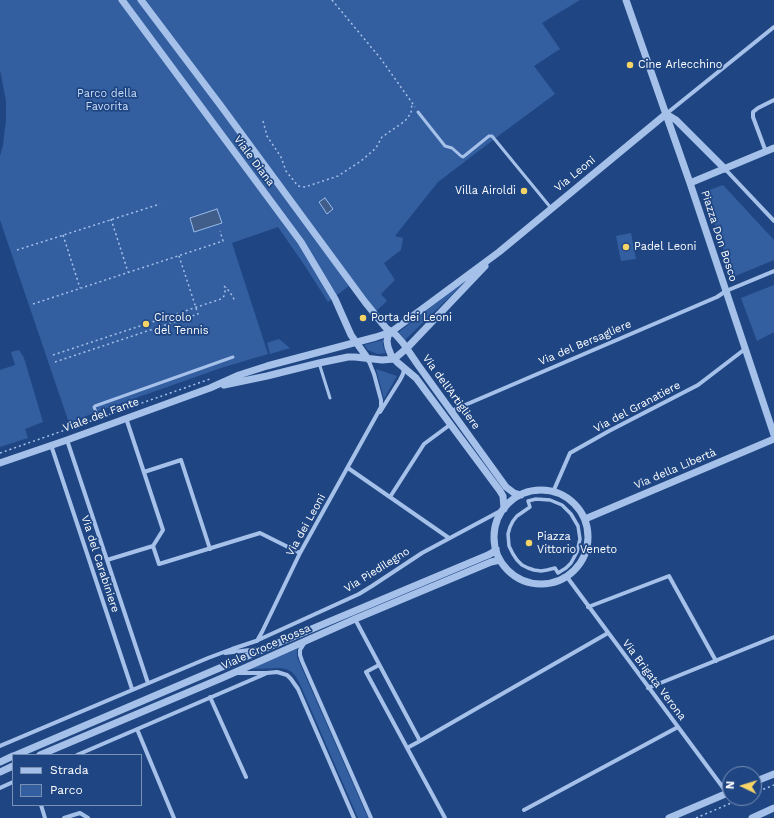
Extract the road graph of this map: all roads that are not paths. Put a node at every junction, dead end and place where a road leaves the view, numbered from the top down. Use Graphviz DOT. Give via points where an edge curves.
graph roads {
  1 [pos="122,0"];
  2 [pos="141,0"];
  3 [pos="626,0"];
  4 [pos="774,27"];
  5 [pos="774,100"];
  6 [pos="418,112"];
  7 [pos="666,114"];
  8 [pos="774,148"];
  9 [pos="766,152"];
  10 [pos="725,169"];
  11 [pos="690,183"];
  12 [pos="551,208"];
  13 [pos="774,221"];
  14 [pos="499,252"];
  15 [pos="774,271"];
  16 [pos="726,291"];
  17 [pos="391,332"];
  18 [pos="399,338"];
  19 [pos="415,339"];
  20 [pos="356,343"];
  21 [pos="407,348"];
  22 [pos="745,349"];
  23 [pos="233,357"];
  24 [pos="396,357"];
  25 [pos="368,359"];
  26 [pos="382,360"];
  27 [pos="319,363"];
  28 [pos="418,365"];
  29 [pos="404,368"];
  30 [pos="210,388"];
  31 [pos="330,398"];
  32 [pos="451,411"];
  33 [pos="96,412"];
  34 [pos="126,418"];
  35 [pos="375,418"];
  36 [pos="451,424"];
  37 [pos="774,434"];
  38 [pos="774,439"];
  39 [pos="67,440"];
  40 [pos="51,445"];
  41 [pos="0,462"];
  42 [pos="348,468"];
  43 [pos="144,472"];
  44 [pos="553,492"];
  45 [pos="522,495"];
  46 [pos="390,497"];
  47 [pos="528,501"];
  48 [pos="504,509"];
  49 [pos="585,519"];
  50 [pos="449,538"];
  51 [pos="153,546"];
  52 [pos="210,549"];
  53 [pos="496,549"];
  54 [pos="300,553"];
  55 [pos="107,560"];
  56 [pos="500,560"];
  57 [pos="567,577"];
  58 [pos="588,607"];
  59 [pos="355,619"];
  60 [pos="608,633"];
  61 [pos="774,638"];
  62 [pos="256,641"];
  63 [pos="306,641"];
  64 [pos="264,649"];
  65 [pos="217,654"];
  66 [pos="716,661"];
  67 [pos="379,665"];
  68 [pos="233,673"];
  69 [pos="267,673"];
  70 [pos="148,683"];
  71 [pos="648,688"];
  72 [pos="132,689"];
  73 [pos="210,697"];
  74 [pos="678,727"];
  75 [pos="137,730"];
  76 [pos="420,741"];
  77 [pos="0,746"];
  78 [pos="407,748"];
  79 [pos="18,754"];
  80 [pos="42,754"];
  81 [pos="79,754"];
  82 [pos="12,756"];
  83 [pos="0,762"];
  84 [pos="12,766"];
  85 [pos="0,772"];
  86 [pos="774,774"];
  87 [pos="246,777"];
  88 [pos="762,779"];
  89 [pos="12,782"];
  90 [pos="722,785"];
  91 [pos="0,788"];
  92 [pos="722,796"];
  93 [pos="41,806"];
  94 [pos="774,808"];
  95 [pos="524,810"];
  96 [pos="45,818"];
  97 [pos="64,818"];
  98 [pos="88,818"];
  99 [pos="174,818"];
  100 [pos="354,818"];
  101 [pos="371,818"];
  102 [pos="445,818"];
  103 [pos="669,818"];
  104 [pos="752,818"];
  1 -- 20 [label="street, Viale Diana" via="301,242 335,299"];
  2 -- 17 [label="street, Viale Diana" via="365,302"];
  3 -- 7 [label="street, Piazza Don Bosco"];
  4 -- 7 [label="street"];
  5 -- 9 [label="street" via="753,112"];
  6 -- 12 [label="lane" via="445,146 463,157 492,136"];
  7 -- 10 [label="street" via="676,120"];
  7 -- 11 [label="street, Piazza Don Bosco"];
  7 -- 12 [label="street, Via Leoni"];
  8 -- 9 [label="street, Piazza Don Bosco"];
  9 -- 10 [label="street, Piazza Don Bosco"];
  10 -- 11 [label="street, Piazza Don Bosco"];
  10 -- 13 [label="street"];
  11 -- 16 [label="street, Piazza Don Bosco"];
  12 -- 14 [label="street, Via Leoni"];
  14 -- 17 [label="street, Via Leoni"];
  14 -- 19 [label="street, Via Leoni"];
  15 -- 16 [label="street, Piazza Don Bosco"];
  16 -- 22 [label="street"];
  16 -- 32 [label="street, Via del Bersagliere"];
  17 -- 18 [label="street, Via dell'Artigliere"];
  17 -- 20 [label="street, Via Leoni"];
  17 -- 24 [label="street" via="388,336 389,351"];
  18 -- 21 [label="street, Via dell'Artigliere"];
  18 -- 24 [label="street" via="401,348"];
  19 -- 21 [label="street, Via Leoni"];
  19 -- 28 [label="street" via="413,352"];
  20 -- 25 [label="street, Viale Diana"];
  20 -- 30 [label="street, Viale del Fante" via="267,366"];
  21 -- 24 [label="street, Via Leoni"];
  21 -- 28 [label="street, Via dell'Artigliere"];
  22 -- 37 [label="street"];
  22 -- 44 [label="street, Via del Granatiere" via="698,385 570,453"];
  23 -- 33 [label="lane" via="95,406"];
  24 -- 26 [label="street"];
  24 -- 29 [label="street, Via dell'Artigliere"];
  25 -- 26 [label="street"];
  25 -- 27 [label="street, Viale del Fante" via="355,356"];
  25 -- 35 [label="street" via="381,400 381,407"];
  26 -- 29 [label="street, Via dell'Artigliere"];
  27 -- 30 [label="street, Viale del Fante"];
  27 -- 31 [label="lane"];
  28 -- 32 [label="street, Via dell'Artigliere"];
  29 -- 35 [label="street" via="400,380"];
  29 -- 36 [label="street, Via dell'Artigliere" via="416,378"];
  30 -- 34 [label="street, Viale del Fante"];
  32 -- 45 [label="street, Via dell'Artigliere" via="506,487"];
  34 -- 39 [label="street, Viale del Fante"];
  34 -- 43 [label="street"];
  35 -- 42 [label="street, Via dei Leoni"];
  36 -- 46 [label="street" via="424,444"];
  36 -- 48 [label="street, Via dell'Artigliere" via="500,491"];
  38 -- 49 [label="street, Via della Libertà"];
  39 -- 40 [label="street, Viale del Fante"];
  39 -- 55 [label="street, Via del Carabiniere"];
  40 -- 41 [label="street, Viale del Fante"];
  40 -- 72 [label="street, Via del Carabiniere"];
  42 -- 46 [label="street"];
  42 -- 54 [label="street, Via dei Leoni"];
  43 -- 51 [label="street" via="163,530"];
  43 -- 52 [label="street" via="181,460"];
  44 -- 45 [label="street" via="536,491"];
  44 -- 49 [label="street" via="572,502"];
  45 -- 48 [label="street"];
  46 -- 50 [label="street"];
  47 -- 47 [label="street" via="543,499 556,502 572,514 578,526 580,539 577,552 571,563 558,573 555,568 541,571 528,568 517,560 511,550 508,541 510,527 517,516 530,507"];
  48 -- 50 [label="street, Via Piedilegno"];
  48 -- 53 [label="street" via="496,526"];
  49 -- 57 [label="street" via="588,543 585,555 579,566"];
  50 -- 62 [label="street, Via Piedilegno" via="359,594"];
  51 -- 52 [label="street" via="159,564"];
  51 -- 55 [label="street"];
  52 -- 54 [label="street" via="260,533"];
  53 -- 56 [label="street"];
  53 -- 64 [label="street, Viale Croce Rossa" via="488,555"];
  54 -- 62 [label="street, Via dei Leoni"];
  55 -- 70 [label="street, Via del Carabiniere"];
  56 -- 57 [label="street" via="512,574 531,583 551,583"];
  56 -- 59 [label="street, Viale Croce Rossa"];
  57 -- 58 [label="street, Via Brigata Verona"];
  58 -- 60 [label="street, Via Brigata Verona"];
  58 -- 66 [label="street" via="669,576"];
  59 -- 63 [label="street, Viale Croce Rossa"];
  59 -- 67 [label="street"];
  60 -- 71 [label="street, Via Brigata Verona"];
  60 -- 76 [label="street"];
  61 -- 66 [label="street"];
  62 -- 65 [label="street, Viale Croce Rossa"];
  63 -- 68 [label="street, Viale Croce Rossa"];
  63 -- 101 [label="street" via="300,650 300,656"];
  64 -- 65 [label="street, Viale Croce Rossa"];
  64 -- 79 [label="street, Viale Croce Rossa"];
  65 -- 70 [label="street, Viale Croce Rossa"];
  66 -- 71 [label="street"];
  67 -- 76 [label="street"];
  67 -- 78 [label="street" via="366,672"];
  68 -- 69 [label="street"];
  68 -- 80 [label="street, Viale Croce Rossa"];
  69 -- 73 [label="street"];
  69 -- 100 [label="street" via="287,675 295,683"];
  70 -- 72 [label="street, Viale Croce Rossa"];
  71 -- 74 [label="street, Via Brigata Verona"];
  72 -- 77 [label="street, Viale Croce Rossa"];
  73 -- 75 [label="street"];
  73 -- 87 [label="street"];
  74 -- 90 [label="street, Via Brigata Verona"];
  74 -- 95 [label="street"];
  75 -- 81 [label="street"];
  75 -- 99 [label="street"];
  76 -- 78 [label="street"];
  78 -- 102 [label="street"];
  82 -- 83 [label="street"];
  84 -- 85 [label="street"];
  86 -- 88 [label="street"];
  89 -- 91 [label="street"];
  92 -- 103 [label="street"];
  93 -- 96 [label="street"];
  94 -- 104 [label="street"];
  97 -- 98 [label="street" via="80,813"];
}
